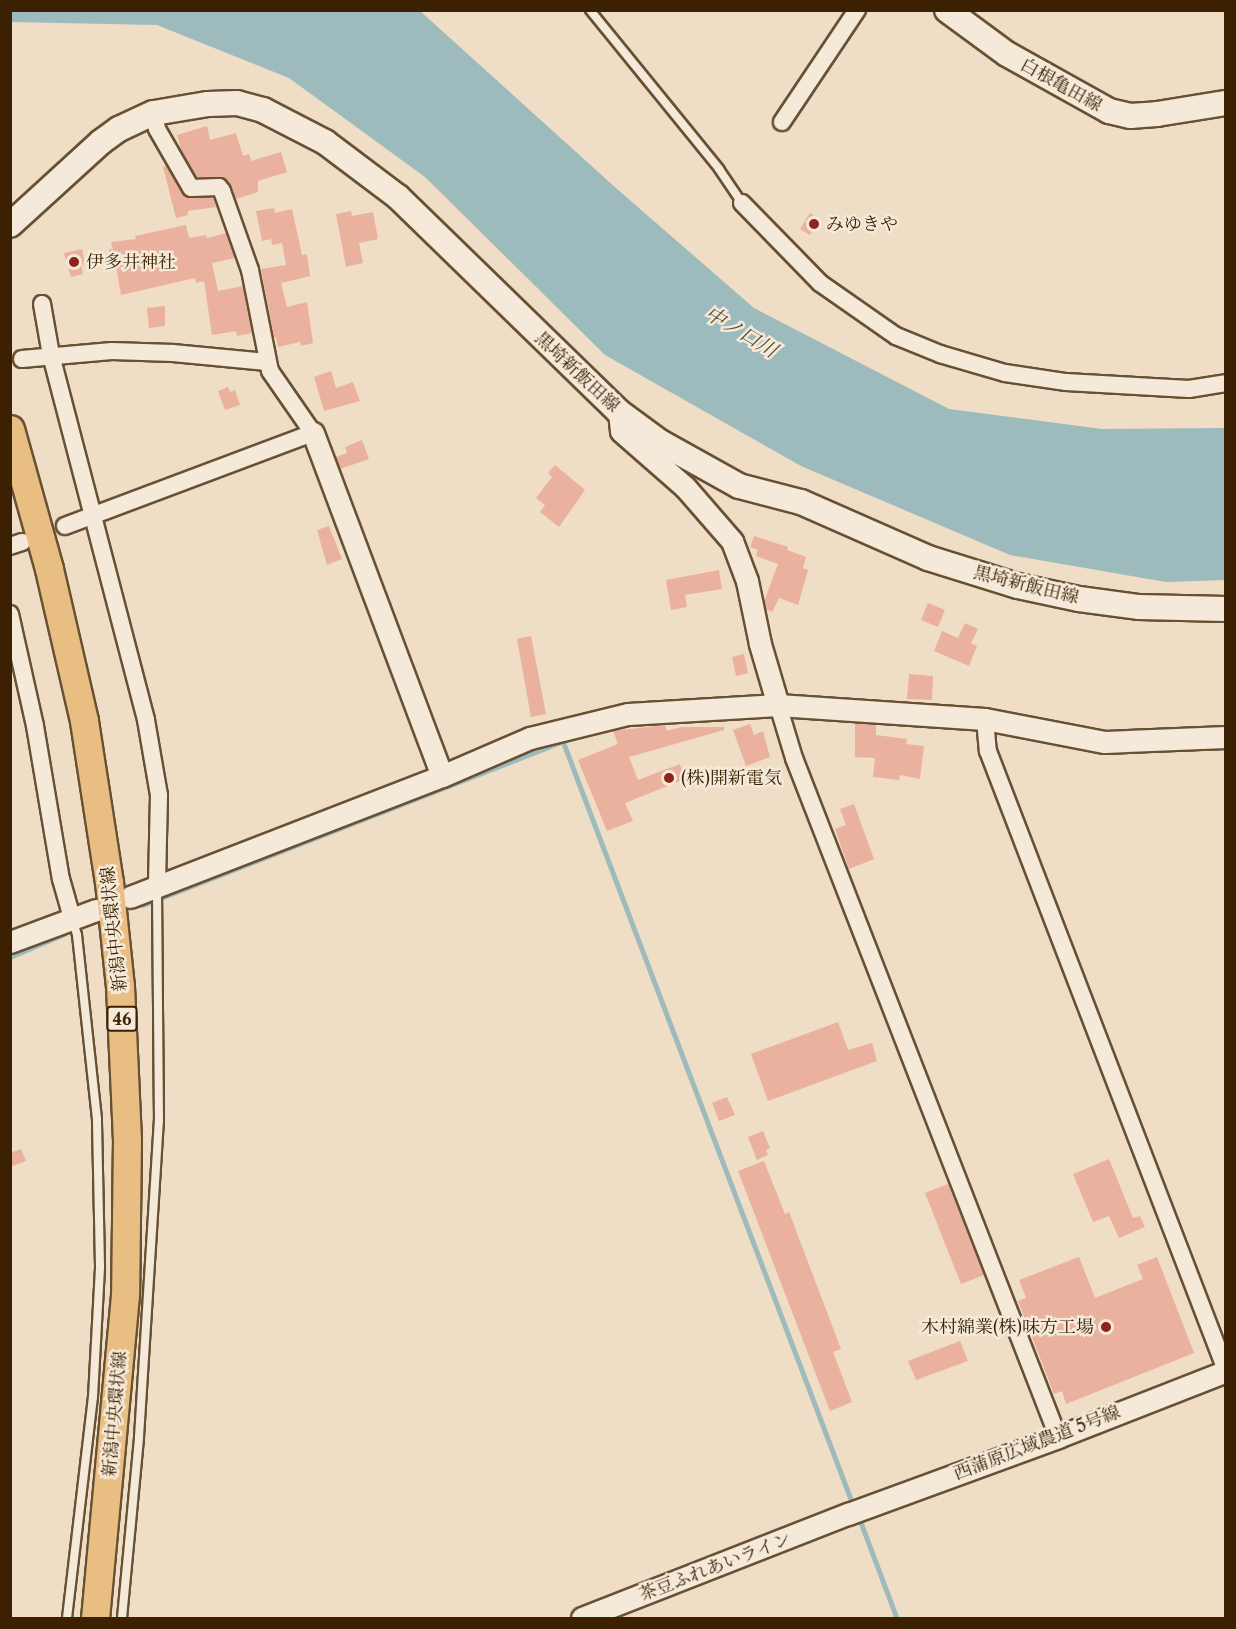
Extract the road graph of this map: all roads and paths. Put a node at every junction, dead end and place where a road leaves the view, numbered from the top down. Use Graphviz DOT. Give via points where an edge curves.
graph roads {
  1 [pos="590,10"];
  2 [pos="857,10"];
  3 [pos="947,10"];
  4 [pos="1226,103"];
  5 [pos="154,113"];
  6 [pos="782,122"];
  7 [pos="742,203"];
  8 [pos="10,225"];
  9 [pos="42,304"];
  10 [pos="51,355"];
  11 [pos="22,359"];
  12 [pos="267,362"];
  13 [pos="1226,383"];
  14 [pos="619,412"];
  15 [pos="10,429"];
  16 [pos="312,433"];
  17 [pos="93,515"];
  18 [pos="65,526"];
  19 [pos="1226,609"];
  20 [pos="10,614"];
  21 [pos="778,705"];
  22 [pos="985,719"];
  23 [pos="1226,737"];
  24 [pos="442,777"];
  25 [pos="157,886"];
  26 [pos="130,897"];
  27 [pos="96,910"];
  28 [pos="72,918"];
  29 [pos="10,942"];
  30 [pos="1226,1371"];
  31 [pos="1058,1437"];
  32 [pos="848,1514"];
  33 [pos="67,1618"];
  34 [pos="95,1618"];
  35 [pos="122,1618"];
  36 [pos="582,1618"];
  1 -- 7 [label="lane"];
  2 -- 6 [label="street"];
  3 -- 4 [label="main road, 白根亀田線" via="1007,54 1109,111 1130,116"];
  5 -- 8 [label="main road, 黒埼新飯田線" via="101,142"];
  5 -- 12 [label="street" via="157,129 191,188 219,187 222,191 250,270"];
  5 -- 14 [label="main road, 黒埼新飯田線" via="237,103 263,111 325,142 398,197"];
  7 -- 13 [label="street" via="820,283 896,336 940,354 1005,373 1066,382 1189,389"];
  9 -- 10 [label="street"];
  10 -- 11 [label="street"];
  10 -- 12 [label="street" via="112,351"];
  10 -- 17 [label="street"];
  12 -- 16 [label="street"];
  14 -- 19 [label="main road, 黒埼新飯田線" via="660,442 739,486 801,502 928,558 1018,586 1079,599 1139,607"];
  14 -- 21 [label="street" via="621,431 685,487 732,541 747,581"];
  15 -- 34 [label="main road, 新潟中央環状線 / 46" via="84,721 109,882 120,986 127,1139 126,1273"];
  16 -- 17 [label="street"];
  16 -- 24 [label="street"];
  17 -- 18 [label="street"];
  17 -- 25 [label="street" via="146,720 159,795"];
  20 -- 28 [label="street"];
  21 -- 22 [label="street"];
  21 -- 24 [label="street" via="628,714 530,738"];
  21 -- 31 [label="street" via="798,769"];
  22 -- 23 [label="street" via="1105,742"];
  22 -- 30 [label="street" via="988,752"];
  24 -- 25 [label="street"];
  25 -- 26 [label="street"];
  25 -- 35 [label="lane" via="159,1121 139,1437"];
  27 -- 28 [label="street"];
  28 -- 29 [label="street"];
  28 -- 33 [label="lane" via="97,1119 100,1266 93,1397"];
  30 -- 31 [label="street, 西蒲原広域農道 5号線"];
  31 -- 32 [label="street, 西蒲原広域農道 5号線"];
  32 -- 36 [label="street, 茶豆ふれあいライン"];
}
